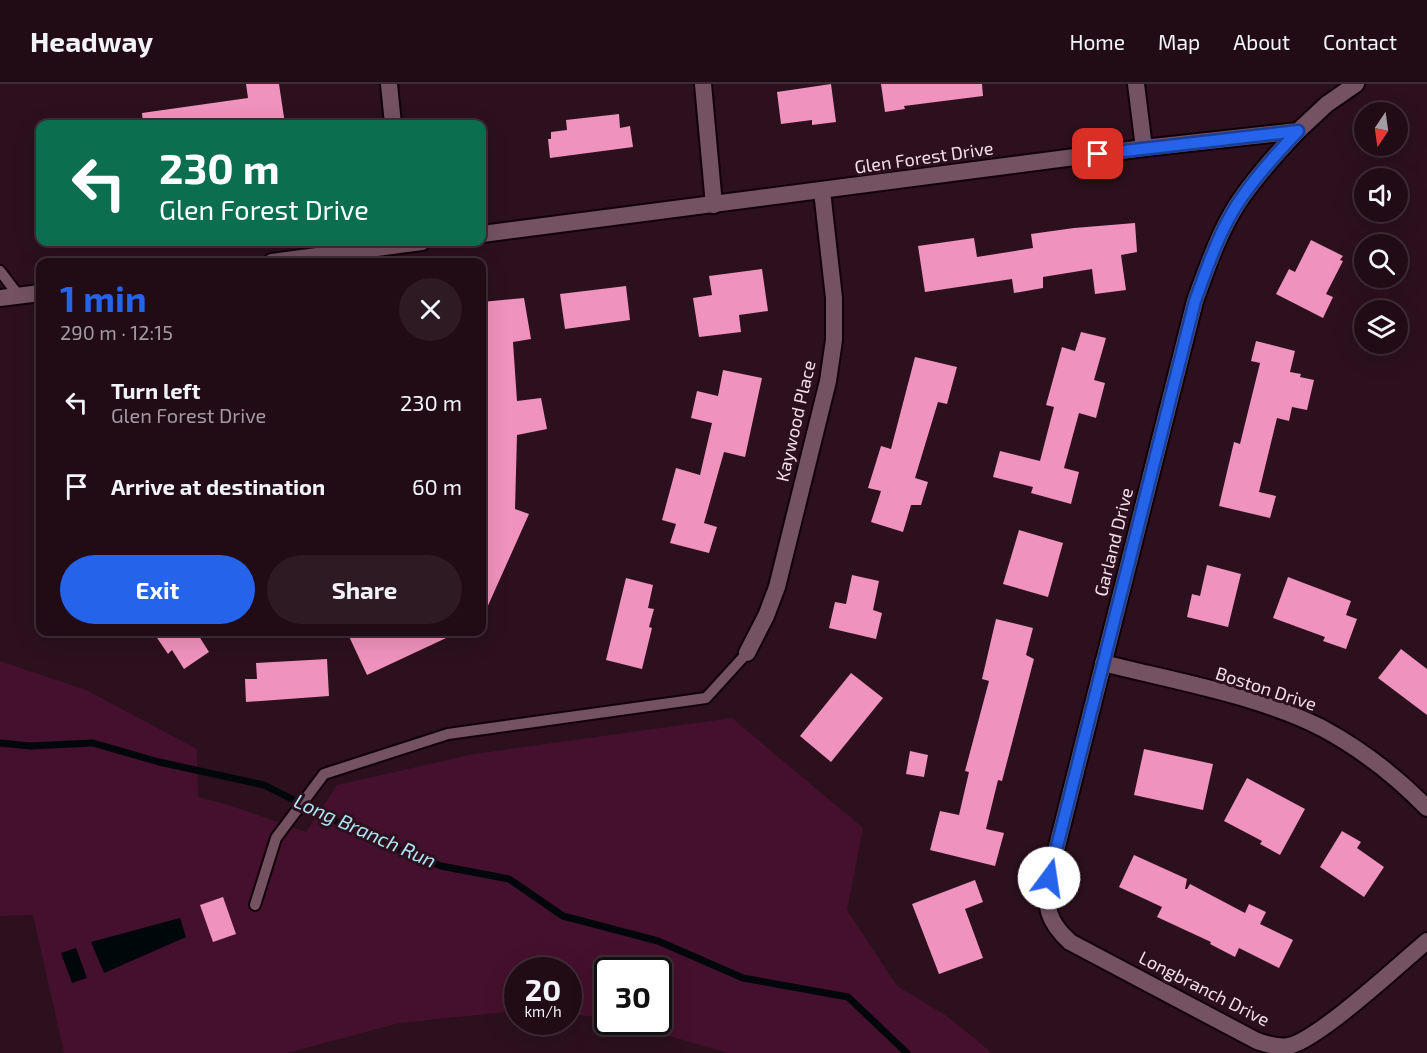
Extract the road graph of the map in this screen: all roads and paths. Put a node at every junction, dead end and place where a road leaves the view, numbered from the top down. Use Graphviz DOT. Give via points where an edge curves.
graph roads {
  1 [pos="389,84"];
  2 [pos="703,84"];
  3 [pos="1136,84"];
  4 [pos="1356,84"];
  5 [pos="393,120"];
  6 [pos="1298,131"];
  7 [pos="1144,148"];
  8 [pos="822,191"];
  9 [pos="714,205"];
  10 [pos="486,234"];
  11 [pos="396,246"];
  12 [pos="374,255"];
  13 [pos="330,258"];
  14 [pos="0,271"];
  15 [pos="36,294"];
  16 [pos="19,296"];
  17 [pos="0,298"];
  18 [pos="747,653"];
  19 [pos="1103,663"];
  20 [pos="1427,808"];
  21 [pos="255,905"];
  22 [pos="1427,941"];
  23 [pos="1107,962"];
  1 -- 5 [label="street"];
  2 -- 9 [label="street"];
  3 -- 7 [label="street"];
  4 -- 6 [label="street"];
  6 -- 7 [label="street, Glen Forest Drive"];
  6 -- 19 [label="street, Garland Drive" via="1238,203 1213,252 1199,291"];
  7 -- 8 [label="street, Glen Forest Drive"];
  8 -- 9 [label="street, Glen Forest Drive"];
  8 -- 18 [label="street, Kaywood Place" via="834,298 834,340 828,381 777,587"];
  9 -- 10 [label="street, Glen Forest Drive"];
  11 -- 12 [label="street"];
  12 -- 13 [label="street"];
  14 -- 16 [label="lane"];
  15 -- 16 [label="street"];
  16 -- 17 [label="street"];
  18 -- 21 [label="lane" via="706,698 448,734 324,774 276,838"];
  19 -- 20 [label="street, Boston Drive" via="1246,699 1321,728 1388,772"];
  19 -- 23 [label="street, Garland Drive" via="1046,897 1048,913 1058,932"];
  22 -- 23 [label="street, Longbranch Drive" via="1313,1035 1303,1042 1278,1047 1257,1041"];
}
